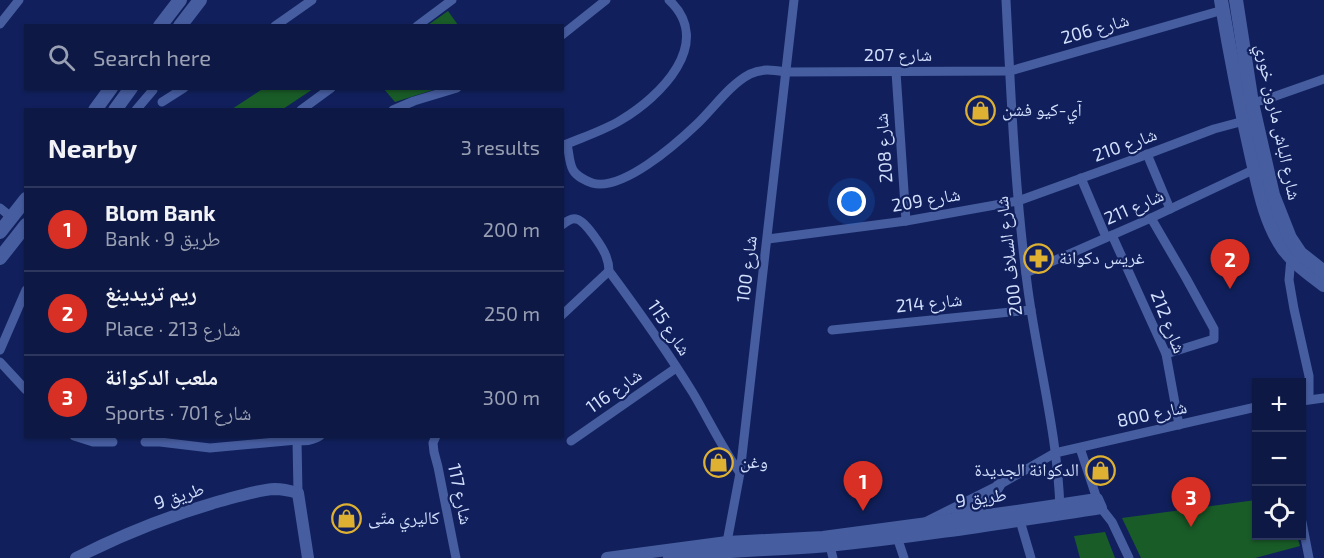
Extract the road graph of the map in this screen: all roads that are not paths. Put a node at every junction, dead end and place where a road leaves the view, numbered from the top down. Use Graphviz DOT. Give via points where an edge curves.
graph roads {
  1 [pos="19,0"];
  2 [pos="180,0"];
  3 [pos="200,0"];
  4 [pos="312,0"];
  5 [pos="452,0"];
  6 [pos="606,0"];
  7 [pos="669,0"];
  8 [pos="794,0"];
  9 [pos="1006,0"];
  10 [pos="1236,0"];
  11 [pos="1222,5"];
  12 [pos="0,24"];
  13 [pos="162,24"];
  14 [pos="182,24"];
  15 [pos="278,24"];
  16 [pos="420,24"];
  17 [pos="564,33"];
  18 [pos="1010,70"];
  19 [pos="786,72"];
  20 [pos="896,72"];
  21 [pos="1324,79"];
  22 [pos="110,90"];
  23 [pos="130,90"];
  24 [pos="152,90"];
  25 [pos="154,90"];
  26 [pos="182,90"];
  27 [pos="328,90"];
  28 [pos="450,90"];
  29 [pos="1252,103"];
  30 [pos="164,106"];
  31 [pos="96,108"];
  32 [pos="117,108"];
  33 [pos="138,108"];
  34 [pos="304,108"];
  35 [pos="398,108"];
  36 [pos="1244,121"];
  37 [pos="565,145"];
  38 [pos="1147,154"];
  39 [pos="1255,169"];
  40 [pos="1081,178"];
  41 [pos="24,200"];
  42 [pos="1018,201"];
  43 [pos="1170,209"];
  44 [pos="6,213"];
  45 [pos="1151,218"];
  46 [pos="906,222"];
  47 [pos="564,224"];
  48 [pos="24,228"];
  49 [pos="0,232"];
  50 [pos="1109,236"];
  51 [pos="768,239"];
  52 [pos="0,258"];
  53 [pos="1291,258"];
  54 [pos="609,271"];
  55 [pos="1324,272"];
  56 [pos="1026,273"];
  57 [pos="1324,285"];
  58 [pos="24,295"];
  59 [pos="1031,310"];
  60 [pos="564,313"];
  61 [pos="832,330"];
  62 [pos="0,350"];
  63 [pos="1166,354"];
  64 [pos="0,362"];
  65 [pos="676,368"];
  66 [pos="24,388"];
  67 [pos="1306,394"];
  68 [pos="1324,398"];
  69 [pos="1306,400"];
  70 [pos="1252,408"];
  71 [pos="1179,425"];
  72 [pos="80,438"];
  73 [pos="296,438"];
  74 [pos="316,438"];
  75 [pos="435,438"];
  76 [pos="570,441"];
  77 [pos="113,442"];
  78 [pos="145,442"];
  79 [pos="1080,448"];
  80 [pos="1055,453"];
  81 [pos="740,473"];
  82 [pos="999,485"];
  83 [pos="298,493"];
  84 [pos="1099,504"];
  85 [pos="1060,510"];
  86 [pos="1019,516"];
  87 [pos="948,520"];
  88 [pos="920,524"];
  89 [pos="897,537"];
  90 [pos="1306,540"];
  91 [pos="727,542"];
  92 [pos="831,552"];
  93 [pos="713,555"];
  94 [pos="76,558"];
  95 [pos="308,558"];
  96 [pos="456,558"];
  97 [pos="607,558"];
  98 [pos="669,558"];
  99 [pos="904,558"];
  100 [pos="1031,558"];
  101 [pos="1130,558"];
  102 [pos="1309,558"];
  1 -- 12 [label="street"];
  2 -- 13 [label="main road"];
  3 -- 14 [label="main road"];
  4 -- 15 [label="street"];
  5 -- 16 [label="street"];
  6 -- 17 [label="street"];
  7 -- 37 [label="street" via="680,13 687,40 677,68 660,90 632,113"];
  8 -- 19 [label="street, شارع 100"];
  9 -- 18 [label="street, 200 شارع السلاف"];
  10 -- 29 [label="main road, شارع الباش مارون خوري"];
  11 -- 18 [label="street, شارع 206"];
  11 -- 36 [label="main road"];
  18 -- 20 [label="street, شارع 207"];
  18 -- 42 [label="street, 200 شارع السلاف"];
  19 -- 20 [label="street, شارع 207"];
  19 -- 37 [label="street, شارع 207" via="761,70 749,75 654,161 611,183 599,184 578,176"];
  19 -- 51 [label="street, شارع 100"];
  20 -- 46 [label="street, شارع 208"];
  21 -- 29 [label="street"];
  22 -- 31 [label="main road"];
  23 -- 32 [label="main road"];
  24 -- 33 [label="street"];
  25 -- 30 [label="street"];
  26 -- 30 [label="street"];
  27 -- 34 [label="street"];
  28 -- 35 [label="street"];
  29 -- 55 [label="main road, شارع الباش مارون خوري" via="1282,222 1300,253"];
  36 -- 38 [label="street, شارع 210"];
  36 -- 39 [label="main road"];
  38 -- 40 [label="street, شارع 210"];
  38 -- 43 [label="street"];
  39 -- 43 [label="street, شارع 211"];
  39 -- 53 [label="main road" via="1265,208"];
  40 -- 42 [label="street, شارع 210"];
  40 -- 50 [label="street, شارع 212"];
  41 -- 44 [label="main road"];
  42 -- 46 [label="street, شارع 209"];
  42 -- 56 [label="street, 200 شارع السلاف"];
  43 -- 45 [label="street, شارع 211"];
  44 -- 49 [label="main road"];
  45 -- 50 [label="street, شارع 211"];
  45 -- 63 [label="street" via="1214,329 1214,339"];
  46 -- 51 [label="street, شارع 209"];
  47 -- 54 [label="street, شارع 115" via="574,218 582,222 599,242"];
  48 -- 52 [label="main road"];
  50 -- 56 [label="street, شارع 211"];
  50 -- 63 [label="street, شارع 212"];
  51 -- 81 [label="street, شارع 100"];
  53 -- 57 [label="main road"];
  53 -- 67 [label="street" via="1289,280 1309,376"];
  54 -- 60 [label="street"];
  54 -- 65 [label="street, شارع 115"];
  56 -- 59 [label="street, 200 شارع السلاف"];
  58 -- 62 [label="street"];
  59 -- 61 [label="street, شارع 214"];
  59 -- 80 [label="street, 200 شارع السلاف"];
  63 -- 71 [label="street, شارع 212"];
  64 -- 66 [label="street"];
  65 -- 76 [label="street, شارع 116"];
  65 -- 81 [label="street, شارع 115"];
  68 -- 69 [label="street"];
  70 -- 71 [label="street, 800 شارع"];
  71 -- 79 [label="street, 800 شارع"];
  72 -- 77 [label="street"];
  73 -- 74 [label="street"];
  73 -- 78 [label="street" via="210,448"];
  73 -- 83 [label="street"];
  75 -- 96 [label="street, شارع 117" via="434,452"];
  79 -- 80 [label="street, 800 شارع"];
  79 -- 84 [label="street"];
  80 -- 82 [label="street, 800 شارع"];
  80 -- 85 [label="street, 200 شارع السلاف"];
  81 -- 91 [label="street, شارع 100"];
  82 -- 87 [label="street" via="986,501"];
  82 -- 88 [label="street, 800 شارع"];
  83 -- 94 [label="street, طريق 9" via="261,491 200,507"];
  83 -- 95 [label="street"];
  84 -- 85 [label="street, 9 طريق"];
  84 -- 101 [label="street"];
  85 -- 86 [label="street, 9 طريق"];
  86 -- 87 [label="street, 9 طريق"];
  86 -- 89 [label="street, 9 طريق"];
  86 -- 100 [label="street"];
  87 -- 88 [label="street, 9 طريق"];
  88 -- 91 [label="street, 9 طريق" via="822,537"];
  89 -- 92 [label="street, 9 طريق"];
  89 -- 99 [label="street"];
  90 -- 102 [label="street"];
  91 -- 97 [label="street, 9 طريق"];
  92 -- 93 [label="street, 9 طريق" via="774,550"];
  93 -- 98 [label="street, 9 طريق"];
}
